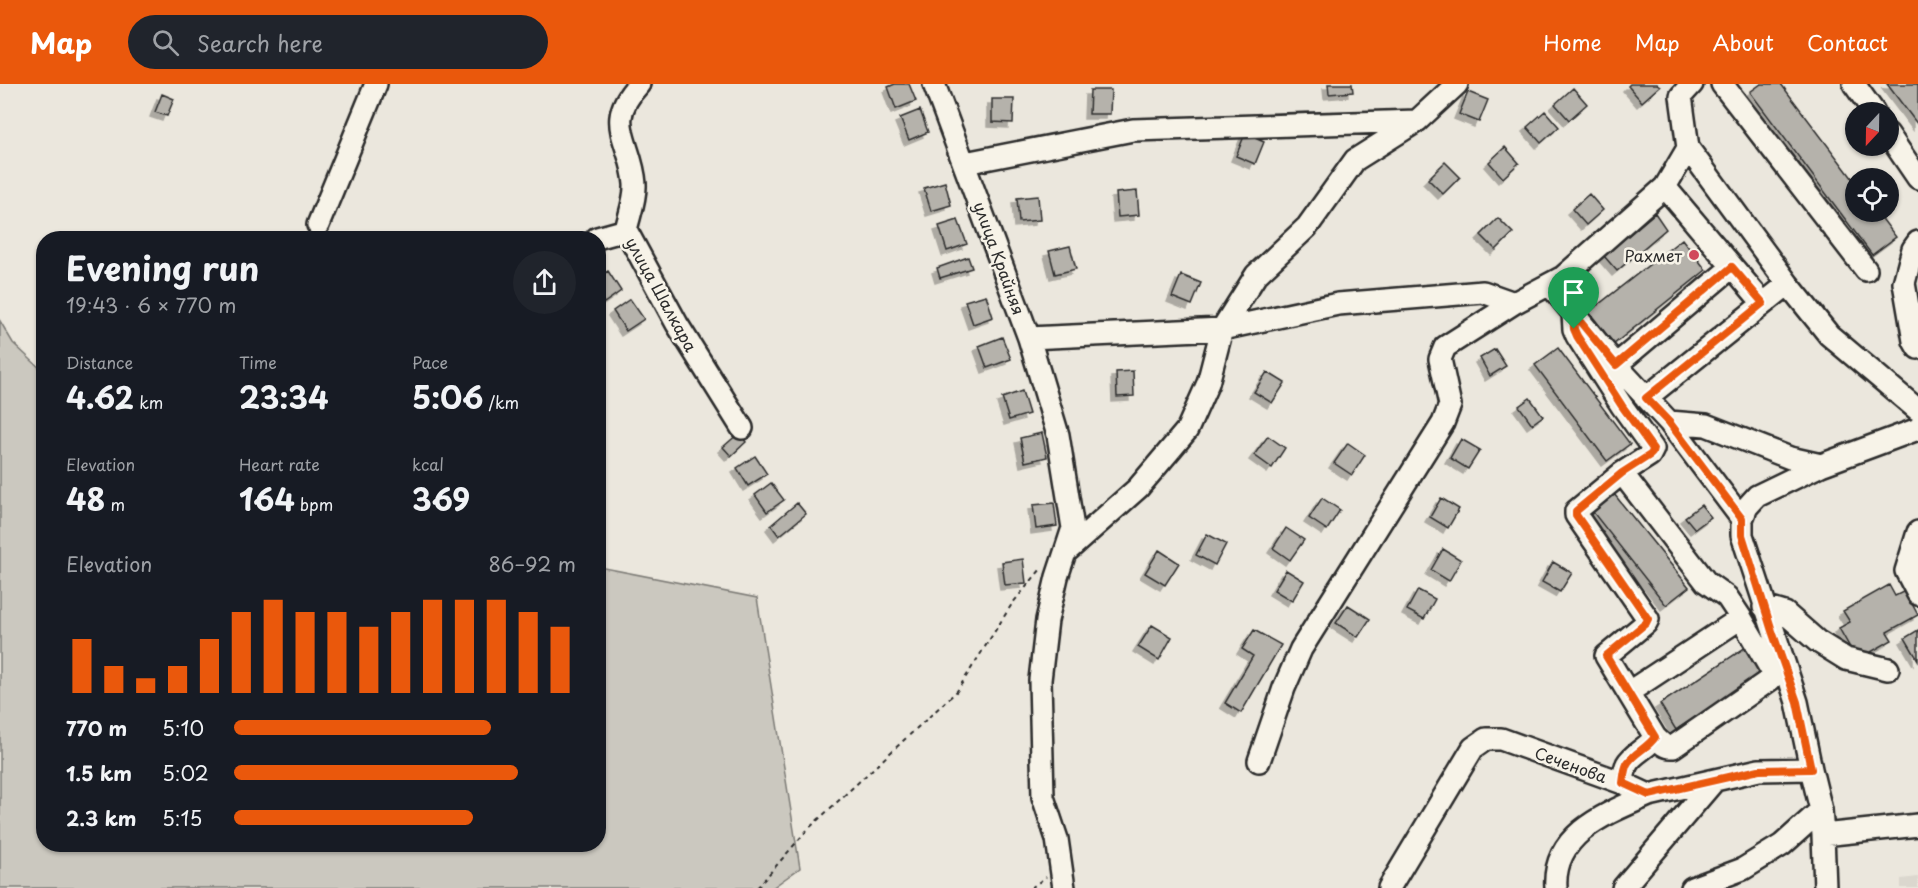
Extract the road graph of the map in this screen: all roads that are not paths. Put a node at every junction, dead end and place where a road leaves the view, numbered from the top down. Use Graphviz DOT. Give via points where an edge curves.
graph roads {
  1 [pos="376,84"];
  2 [pos="639,84"];
  3 [pos="934,84"];
  4 [pos="1457,84"];
  5 [pos="1692,84"];
  6 [pos="1722,84"];
  7 [pos="1854,84"];
  8 [pos="1867,102"];
  9 [pos="1417,121"];
  10 [pos="1688,148"];
  11 [pos="1899,150"];
  12 [pos="965,163"];
  13 [pos="1918,178"];
  14 [pos="1665,187"];
  15 [pos="318,225"];
  16 [pos="626,230"];
  17 [pos="606,236"];
  18 [pos="1918,242"];
  19 [pos="1732,267"];
  20 [pos="1866,270"];
  21 [pos="1788,284"];
  22 [pos="1550,285"];
  23 [pos="1514,303"];
  24 [pos="1763,303"];
  25 [pos="1573,313"];
  26 [pos="1222,329"];
  27 [pos="1029,338"];
  28 [pos="1918,348"];
  29 [pos="1616,365"];
  30 [pos="1646,398"];
  31 [pos="1918,410"];
  32 [pos="1669,422"];
  33 [pos="742,428"];
  34 [pos="1918,429"];
  35 [pos="1821,465"];
  36 [pos="1622,473"];
  37 [pos="1742,519"];
  38 [pos="1918,532"];
  39 [pos="1066,551"];
  40 [pos="1918,594"];
  41 [pos="1764,607"];
  42 [pos="1741,618"];
  43 [pos="1888,669"];
  44 [pos="1629,692"];
  45 [pos="1655,737"];
  46 [pos="1259,760"];
  47 [pos="1811,769"];
  48 [pos="1714,781"];
  49 [pos="1623,783"];
  50 [pos="1649,795"];
  51 [pos="1821,810"];
  52 [pos="1918,825"];
  53 [pos="1823,835"];
  54 [pos="1064,888"];
  55 [pos="1389,888"];
  56 [pos="1556,888"];
  57 [pos="1623,888"];
  58 [pos="1692,888"];
  59 [pos="1825,888"];
  1 -- 15 [label="street"];
  2 -- 16 [label="street, улица Шалкара" via="620,111 636,188"];
  3 -- 12 [label="street, улица Крайняя"];
  4 -- 9 [label="street"];
  5 -- 10 [label="street" via="1681,96"];
  6 -- 20 [label="street"];
  7 -- 8 [label="street"];
  9 -- 12 [label="street" via="1133,130"];
  9 -- 26 [label="street" via="1355,160 1307,227 1256,275"];
  10 -- 14 [label="street"];
  10 -- 21 [label="street"];
  11 -- 13 [label="street"];
  12 -- 27 [label="street, улица Крайняя"];
  14 -- 19 [label="street"];
  14 -- 22 [label="street" via="1577,266"];
  16 -- 17 [label="street"];
  16 -- 33 [label="street, улица Шалкара" via="677,324"];
  18 -- 28 [label="street" via="1904,283"];
  19 -- 24 [label="street"];
  19 -- 29 [label="street"];
  21 -- 24 [label="street"];
  21 -- 31 [label="street" via="1829,335"];
  22 -- 23 [label="street"];
  22 -- 25 [label="street"];
  23 -- 26 [label="street" via="1483,292 1338,304"];
  23 -- 46 [label="street" via="1445,347 1440,359 1450,405 1443,423 1301,649"];
  24 -- 30 [label="street"];
  25 -- 29 [label="street"];
  25 -- 36 [label="street" via="1577,336 1653,449"];
  26 -- 27 [label="street"];
  26 -- 39 [label="street" via="1208,383 1187,430 1138,488"];
  27 -- 39 [label="street, улица Крайняя" via="1058,435 1073,528"];
  29 -- 30 [label="street"];
  30 -- 32 [label="street"];
  32 -- 35 [label="street" via="1706,425 1790,458"];
  32 -- 37 [label="street"];
  34 -- 35 [label="street"];
  35 -- 37 [label="street" via="1757,496"];
  36 -- 42 [label="street" via="1706,582 1727,597"];
  36 -- 44 [label="street" via="1576,515 1648,619 1606,656"];
  37 -- 41 [label="street" via="1742,535"];
  38 -- 40 [label="street" via="1906,571"];
  39 -- 54 [label="street, улица Крайняя" via="1047,620 1040,680 1043,797 1057,839"];
  41 -- 43 [label="street" via="1785,613 1817,641 1846,659"];
  41 -- 47 [label="street" via="1797,702"];
  42 -- 44 [label="street"];
  42 -- 45 [label="street" via="1773,673 1771,679 1672,747"];
  44 -- 45 [label="street"];
  45 -- 49 [label="street" via="1629,761"];
  47 -- 48 [label="street" via="1759,770"];
  47 -- 51 [label="street"];
  48 -- 50 [label="street"];
  48 -- 57 [label="street"];
  49 -- 50 [label="street, Сеченова"];
  49 -- 55 [label="street, Сеченова" via="1501,739 1486,740 1473,748"];
  50 -- 56 [label="street" via="1603,815 1572,838 1561,858"];
  51 -- 53 [label="street"];
  51 -- 58 [label="street" via="1782,845 1743,869"];
  52 -- 53 [label="street"];
  53 -- 59 [label="street"];
}
